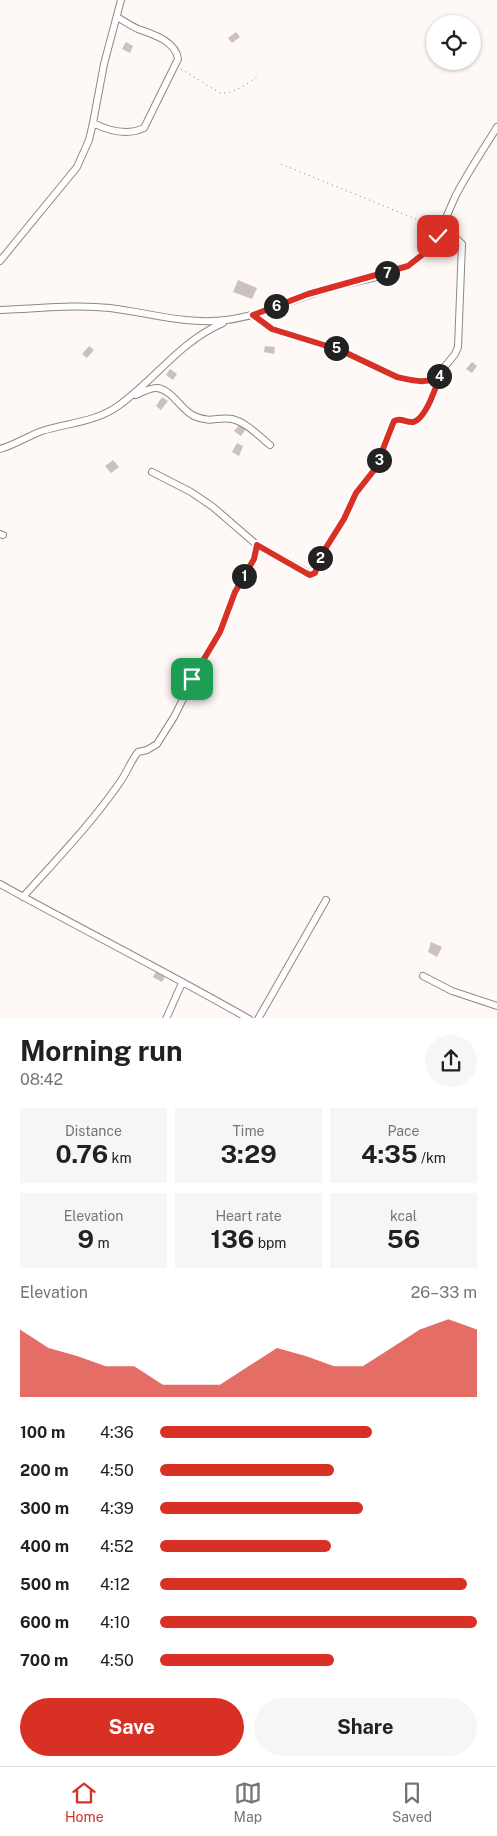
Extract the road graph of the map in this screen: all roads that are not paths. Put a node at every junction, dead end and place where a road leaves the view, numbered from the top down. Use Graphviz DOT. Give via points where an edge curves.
graph roads {
  1 [pos="121,0"];
  2 [pos="117,17"];
  3 [pos="94,123"];
  4 [pos="497,127"];
  5 [pos="441,229"];
  6 [pos="0,261"];
  7 [pos="0,310"];
  8 [pos="253,315"];
  9 [pos="229,320"];
  10 [pos="440,374"];
  11 [pos="132,396"];
  12 [pos="270,444"];
  13 [pos="0,449"];
  14 [pos="152,472"];
  15 [pos="257,545"];
  16 [pos="0,884"];
  17 [pos="23,897"];
  18 [pos="326,900"];
  19 [pos="423,976"];
  20 [pos="182,983"];
  21 [pos="497,1006"];
  22 [pos="166,1018"];
  23 [pos="249,1018"];
  24 [pos="258,1018"];
  1 -- 2 [label="street"];
  2 -- 3 [label="street" via="104,64"];
  2 -- 3 [label="street" via="158,35 177,53 178,59 144,128 130,133 107,130"];
  3 -- 6 [label="street" via="76,167"];
  4 -- 5 [label="street" via="457,194"];
  5 -- 8 [label="street" via="432,244 408,266 308,294"];
  5 -- 10 [label="street" via="459,240 462,249 458,347"];
  7 -- 9 [label="street" via="88,307 176,320"];
  8 -- 9 [label="street"];
  8 -- 10 [label="street" via="272,329 340,350 397,377 430,381"];
  9 -- 11 [label="street" via="196,336 173,354"];
  10 -- 15 [label="street" via="420,419 394,421 375,469 356,493 315,573 310,575"];
  11 -- 12 [label="street" via="158,388 195,417 241,422"];
  11 -- 13 [label="street" via="102,415 43,431"];
  14 -- 15 [label="street" via="213,507"];
  15 -- 17 [label="street" via="254,559 235,592 220,632 162,737 152,748 138,752 118,785 76,839"];
  16 -- 17 [label="street"];
  17 -- 20 [label="street"];
  18 -- 24 [label="street"];
  19 -- 21 [label="street" via="452,991"];
  20 -- 22 [label="street"];
  20 -- 23 [label="street"];
}
